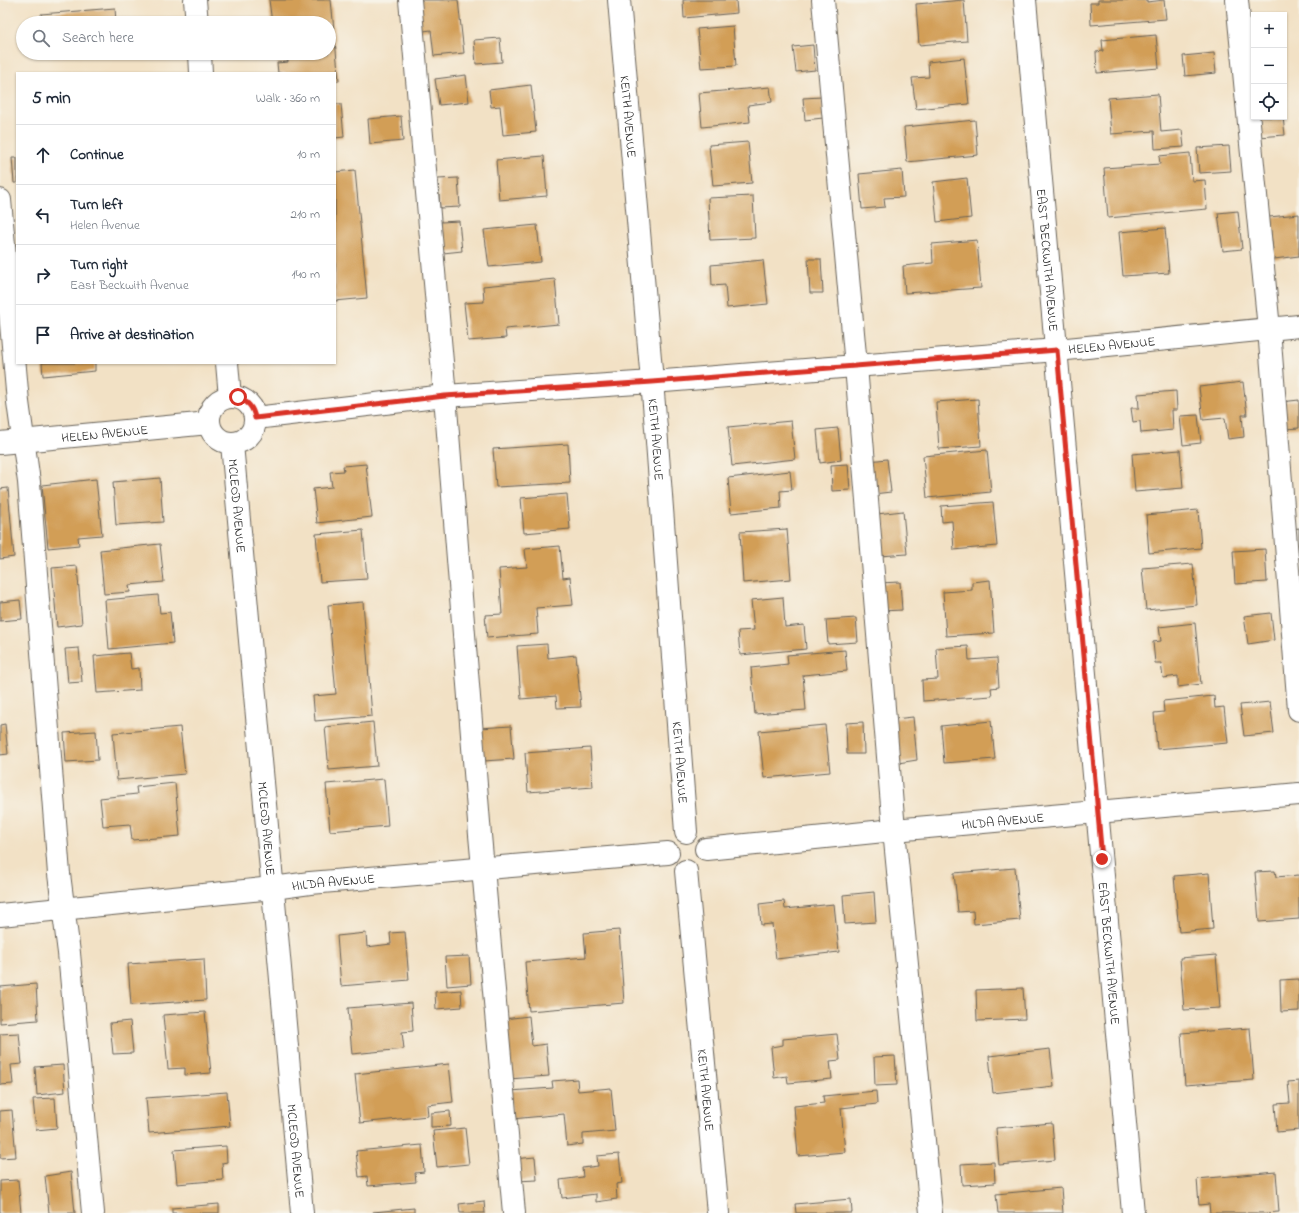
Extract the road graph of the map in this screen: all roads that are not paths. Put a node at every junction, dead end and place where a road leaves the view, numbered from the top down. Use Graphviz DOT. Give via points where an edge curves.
graph roads {
  1 [pos="195,0"];
  2 [pos="410,0"];
  3 [pos="619,0"];
  4 [pos="823,0"];
  5 [pos="1025,0"];
  6 [pos="1237,0"];
  7 [pos="196,16"];
  8 [pos="200,60"];
  9 [pos="201,72"];
  10 [pos="0,200"];
  11 [pos="1299,326"];
  12 [pos="1269,329"];
  13 [pos="1057,350"];
  14 [pos="227,364"];
  15 [pos="856,366"];
  16 [pos="652,382"];
  17 [pos="230,396"];
  18 [pos="445,396"];
  19 [pos="255,418"];
  20 [pos="209,423"];
  21 [pos="24,442"];
  22 [pos="0,443"];
  23 [pos="232,444"];
  24 [pos="1299,710"];
  25 [pos="1299,794"];
  26 [pos="1098,813"];
  27 [pos="894,830"];
  28 [pos="686,832"];
  29 [pos="706,849"];
  30 [pos="668,854"];
  31 [pos="483,869"];
  32 [pos="686,871"];
  33 [pos="273,888"];
  34 [pos="64,909"];
  35 [pos="0,914"];
  36 [pos="93,1213"];
  37 [pos="302,1213"];
  38 [pos="514,1213"];
  39 [pos="718,1213"];
  40 [pos="930,1213"];
  41 [pos="1133,1213"];
  1 -- 7 [label="street"];
  2 -- 18 [label="street"];
  3 -- 16 [label="street, KEITH AVENUE"];
  4 -- 15 [label="street"];
  5 -- 13 [label="street, EAST BECKWITH AVENUE"];
  6 -- 12 [label="street"];
  8 -- 9 [label="street"];
  10 -- 21 [label="street" via="18,402"];
  11 -- 12 [label="street, HELEN AVENUE"];
  12 -- 13 [label="street, HELEN AVENUE"];
  12 -- 24 [label="street"];
  13 -- 15 [label="street, HELEN AVENUE"];
  13 -- 26 [label="street, EAST BECKWITH AVENUE"];
  14 -- 17 [label="street"];
  15 -- 16 [label="street, HELEN AVENUE"];
  15 -- 27 [label="street"];
  16 -- 18 [label="street, HELEN AVENUE"];
  16 -- 28 [label="street, KEITH AVENUE"];
  17 -- 19 [label="street" via="246,401 251,406"];
  17 -- 20 [label="street" via="215,403"];
  18 -- 19 [label="street, HELEN AVENUE"];
  18 -- 31 [label="street"];
  19 -- 23 [label="street" via="251,434 239,443"];
  20 -- 21 [label="street, HELEN AVENUE"];
  20 -- 23 [label="street" via="212,433 218,439"];
  21 -- 22 [label="street, HELEN AVENUE"];
  21 -- 34 [label="street"];
  23 -- 33 [label="street, MCLEOD AVENUE"];
  25 -- 26 [label="street, HILDA AVENUE"];
  26 -- 27 [label="street, HILDA AVENUE"];
  26 -- 41 [label="street, EAST BECKWITH AVENUE"];
  27 -- 29 [label="street, HILDA AVENUE"];
  27 -- 40 [label="street"];
  28 -- 29 [label="street" via="698,836"];
  28 -- 30 [label="street" via="673,837"];
  29 -- 32 [label="street" via="702,863"];
  30 -- 31 [label="street, HILDA AVENUE"];
  30 -- 32 [label="street" via="670,862 675,867"];
  31 -- 33 [label="street, HILDA AVENUE"];
  31 -- 38 [label="street"];
  32 -- 39 [label="street, KEITH AVENUE"];
  33 -- 34 [label="street, HILDA AVENUE"];
  33 -- 37 [label="street, MCLEOD AVENUE"];
  34 -- 35 [label="street, HILDA AVENUE"];
  34 -- 36 [label="street"];
}
